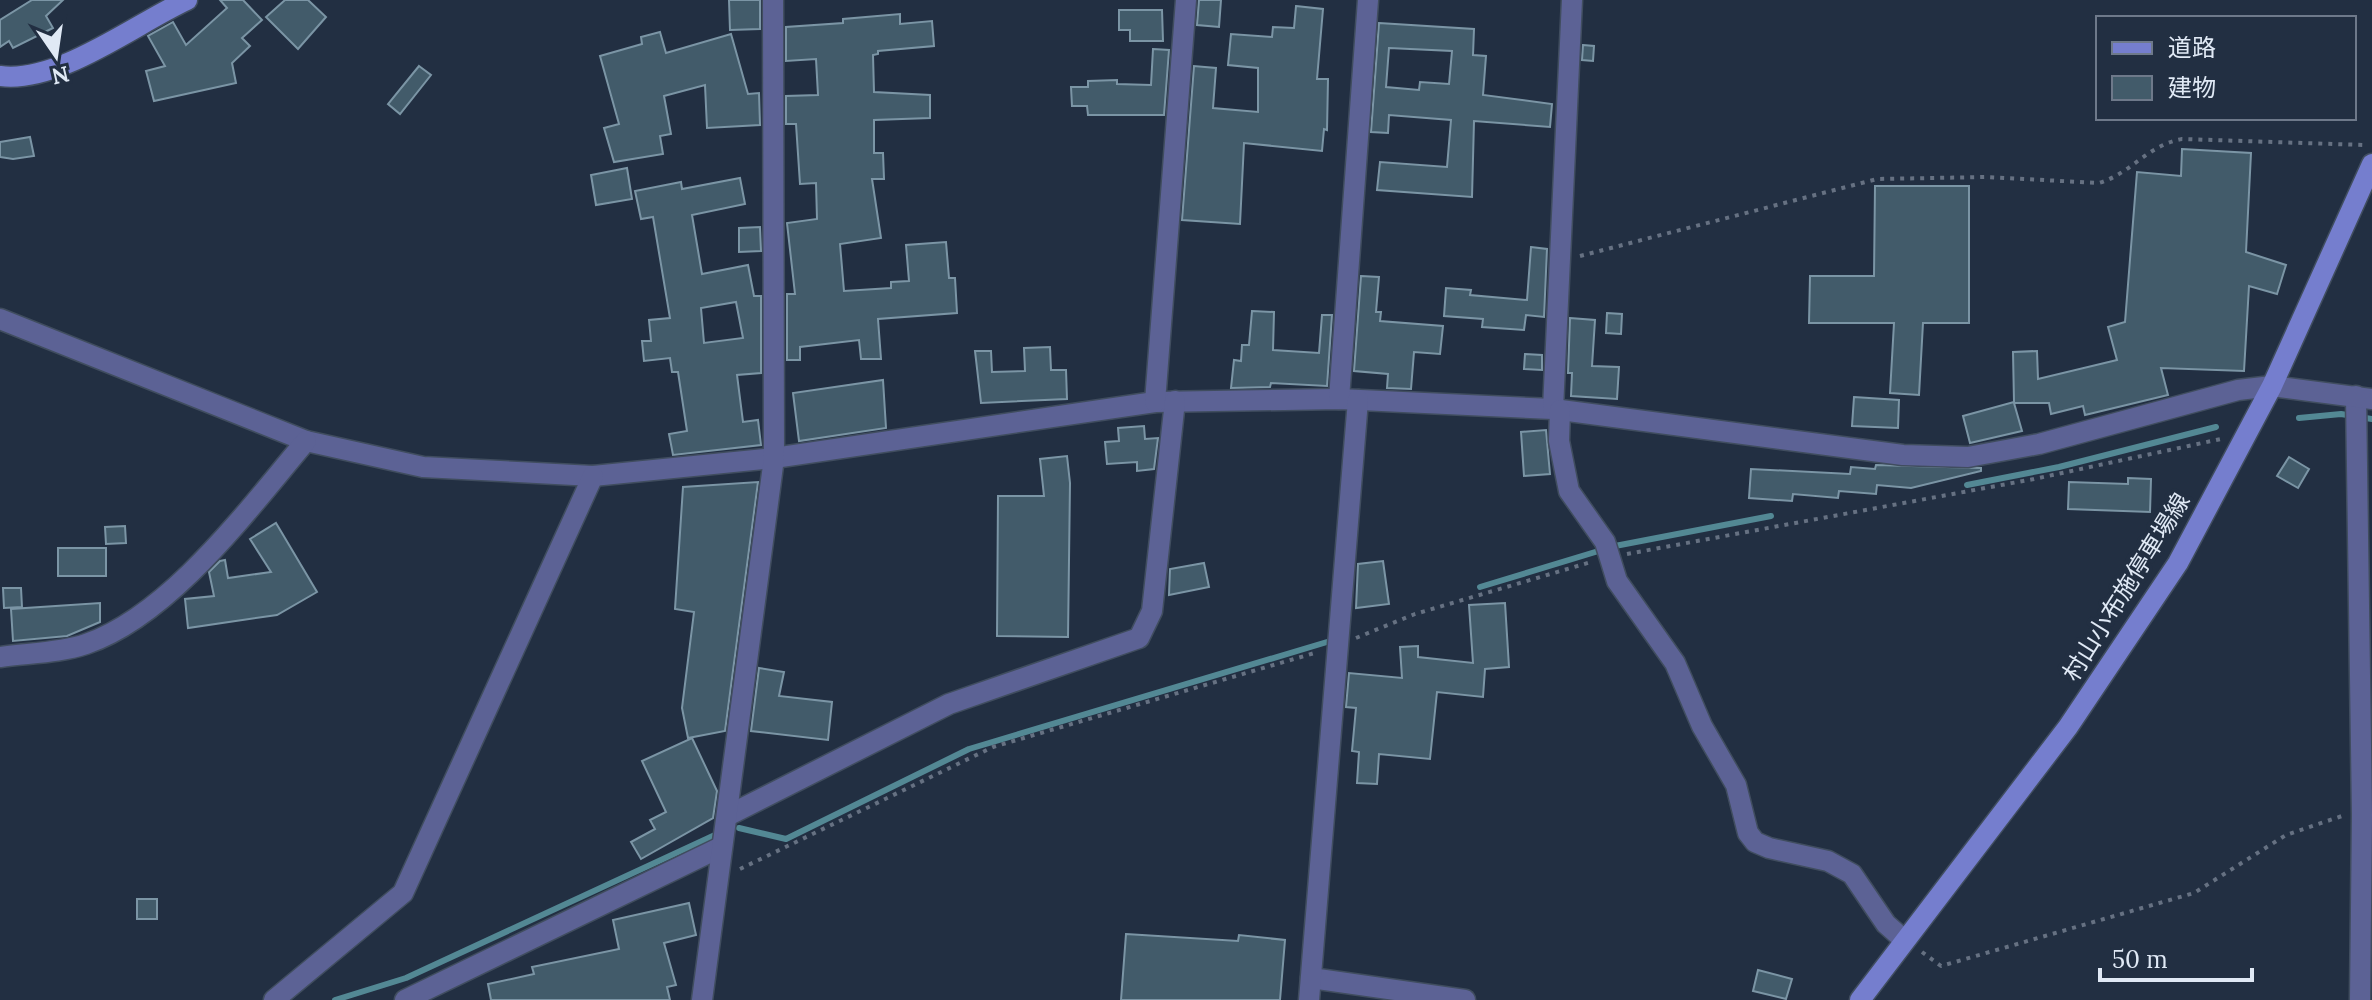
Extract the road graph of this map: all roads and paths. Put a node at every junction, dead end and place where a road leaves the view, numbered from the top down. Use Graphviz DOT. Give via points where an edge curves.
graph roads {
  1 [pos="187,0"];
  2 [pos="773,0"];
  3 [pos="1186,0"];
  4 [pos="1368,0"];
  5 [pos="1572,0"];
  6 [pos="0,76"];
  7 [pos="2372,147"];
  8 [pos="2372,164"];
  9 [pos="1558,261"];
  10 [pos="0,319"];
  11 [pos="2272,386"];
  12 [pos="1348,400"];
  13 [pos="1165,402"];
  14 [pos="2360,407"];
  15 [pos="1556,409"];
  16 [pos="2221,439"];
  17 [pos="306,441"];
  18 [pos="774,458"];
  19 [pos="2365,464"];
  20 [pos="593,476"];
  21 [pos="1607,551"];
  22 [pos="1337,646"];
  23 [pos="0,657"];
  24 [pos="2367,815"];
  25 [pos="727,816"];
  26 [pos="721,847"];
  27 [pos="717,880"];
  28 [pos="1903,939"];
  29 [pos="1311,978"];
  30 [pos="418,997"];
  31 [pos="1444,998"];
  32 [pos="274,1000"];
  33 [pos="702,1000"];
  34 [pos="1309,1000"];
  35 [pos="1465,1000"];
  36 [pos="1860,1000"];
  37 [pos="2360,1000"];
  1 -- 6 [label="main road" via="66,63 36,74"];
  2 -- 18 [label="street"];
  3 -- 13 [label="street"];
  4 -- 12 [label="street"];
  5 -- 9 [label="street"];
  7 -- 9 [label="path" via="2182,139 2157,146 2115,178 2099,183 1877,179"];
  8 -- 11 [label="main road, 村山小布施停車場線"];
  9 -- 15 [label="street"];
  10 -- 17 [label="street"];
  11 -- 14 [label="street"];
  11 -- 15 [label="street" via="1968,457 1903,455"];
  11 -- 28 [label="main road, 村山小布施停車場線" via="2178,563 2068,727"];
  12 -- 13 [label="street"];
  12 -- 15 [label="street"];
  12 -- 22 [label="street"];
  13 -- 18 [label="street"];
  13 -- 25 [label="street" via="1152,611 1139,638 949,704"];
  14 -- 19 [label="street"];
  15 -- 21 [label="street" via="1569,491"];
  16 -- 21 [label="path" via="2034,479"];
  17 -- 20 [label="street" via="423,467"];
  17 -- 23 [label="street" via="213,551 132,622 84,645"];
  18 -- 20 [label="street"];
  18 -- 25 [label="street"];
  19 -- 24 [label="street"];
  20 -- 32 [label="street" via="403,893"];
  21 -- 22 [label="path" via="1415,614"];
  21 -- 28 [label="street" via="1617,581 1675,663 1702,726 1736,785 1748,833 1769,848 1828,861 1852,874 1886,924"];
  22 -- 27 [label="path" via="993,747"];
  22 -- 29 [label="street"];
  24 -- 28 [label="path" via="2340,816 2286,835 2194,893 1941,966"];
  24 -- 37 [label="street"];
  25 -- 26 [label="street"];
  26 -- 27 [label="street"];
  26 -- 30 [label="street"];
  27 -- 33 [label="street"];
  28 -- 36 [label="main road, 村山小布施停車場線"];
  29 -- 31 [label="street"];
  29 -- 34 [label="street"];
  31 -- 35 [label="street"];
}
